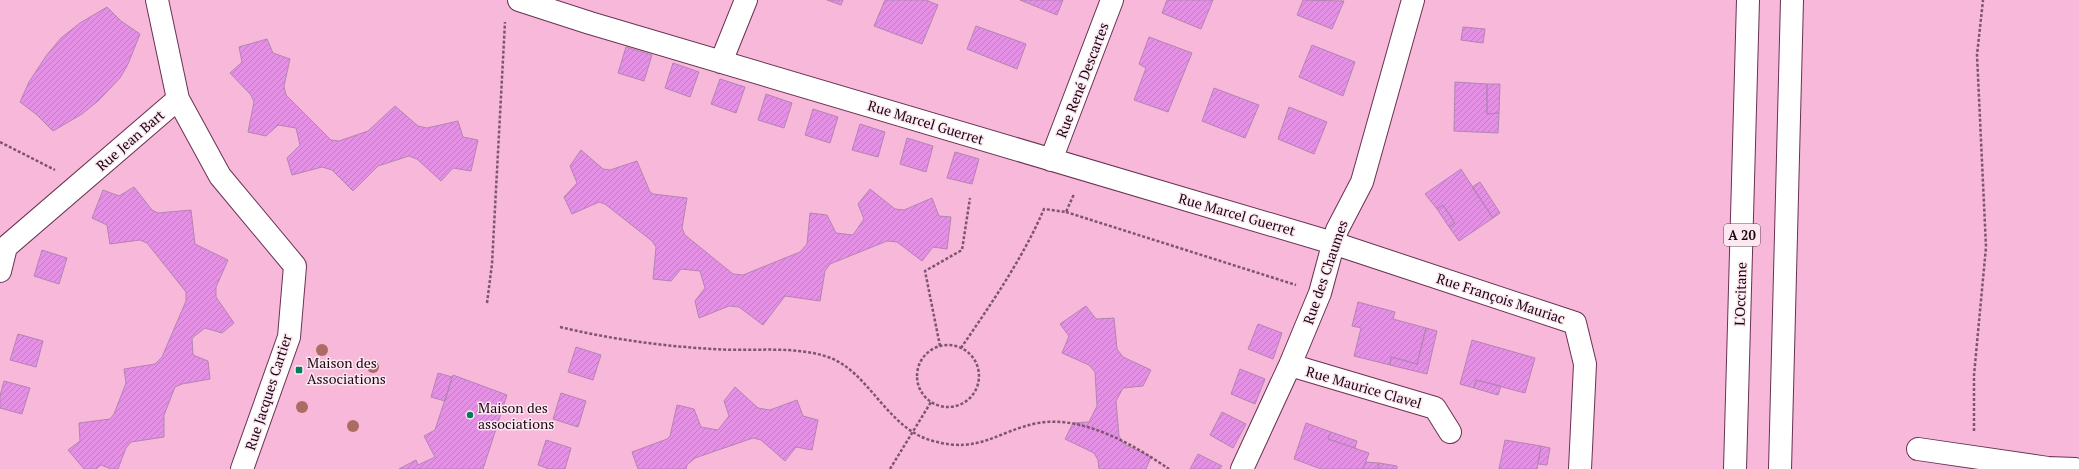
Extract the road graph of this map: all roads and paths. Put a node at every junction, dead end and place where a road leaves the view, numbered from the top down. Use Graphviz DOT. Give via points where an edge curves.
graph roads {
  1 [pos="157,0"];
  2 [pos="519,0"];
  3 [pos="746,0"];
  4 [pos="1112,0"];
  5 [pos="1413,0"];
  6 [pos="1748,0"];
  7 [pos="1792,0"];
  8 [pos="1983,0"];
  9 [pos="505,21"];
  10 [pos="721,62"];
  11 [pos="178,99"];
  12 [pos="0,142"];
  13 [pos="1051,160"];
  14 [pos="1086,170"];
  15 [pos="81,183"];
  16 [pos="970,198"];
  17 [pos="1066,212"];
  18 [pos="1333,243"];
  19 [pos="0,271"];
  20 [pos="1320,292"];
  21 [pos="487,303"];
  22 [pos="560,327"];
  23 [pos="940,346"];
  24 [pos="961,348"];
  25 [pos="1290,365"];
  26 [pos="931,402"];
  27 [pos="911,432"];
  28 [pos="1450,432"];
  29 [pos="1918,449"];
  30 [pos="1975,457"];
  31 [pos="242,469"];
  32 [pos="890,469"];
  33 [pos="1169,469"];
  34 [pos="1242,469"];
  35 [pos="1580,469"];
  36 [pos="1735,469"];
  37 [pos="1780,469"];
  38 [pos="2075,469"];
  1 -- 11 [label="main road, Rue Jean Bart"];
  2 -- 10 [label="main road, Rue Marcel Guerret"];
  3 -- 10 [label="main road"];
  4 -- 13 [label="main road, Rue René Descartes"];
  5 -- 18 [label="main road, Rue des Chaumes" via="1362,182"];
  6 -- 36 [label="main road, L'Occitane / A 20"];
  7 -- 37 [label="main road"];
  8 -- 30 [label="path" via="1977,56 1986,247 1974,375"];
  9 -- 21 [label="path" via="492,264"];
  10 -- 13 [label="main road, Rue Marcel Guerret"];
  11 -- 15 [label="main road, Rue Jean Bart"];
  11 -- 31 [label="main road, Rue Jacques Cartier" via="220,176 295,266 289,337"];
  12 -- 15 [label="path"];
  13 -- 14 [label="main road, Rue Marcel Guerret"];
  14 -- 17 [label="path"];
  14 -- 18 [label="main road, Rue Marcel Guerret"];
  15 -- 19 [label="main road, Rue Jean Bart" via="6,247"];
  16 -- 23 [label="path" via="962,250 925,271"];
  17 -- 20 [label="path"];
  17 -- 24 [label="path" via="1044,208 1018,259"];
  18 -- 20 [label="main road, Rue des Chaumes"];
  18 -- 35 [label="main road, Rue François Mauriac" via="1575,323 1585,364"];
  20 -- 25 [label="main road, Rue des Chaumes"];
  22 -- 27 [label="path" via="655,345 715,350 789,351 830,358 848,370"];
  23 -- 24 [label="path"];
  23 -- 26 [label="path" via="926,354 918,367 920,390"];
  24 -- 26 [label="path" via="973,358 976,365 976,388 967,400 960,404 945,407"];
  25 -- 28 [label="main road, Rue Maurice Clavel" via="1435,408"];
  25 -- 34 [label="main road, Rue des Chaumes"];
  26 -- 27 [label="path"];
  27 -- 32 [label="path"];
  27 -- 33 [label="path" via="932,441 962,446 986,442 1013,430 1038,423 1059,422 1088,427 1116,437"];
  29 -- 30 [label="main road"];
  30 -- 38 [label="main road" via="2048,468"];
}
